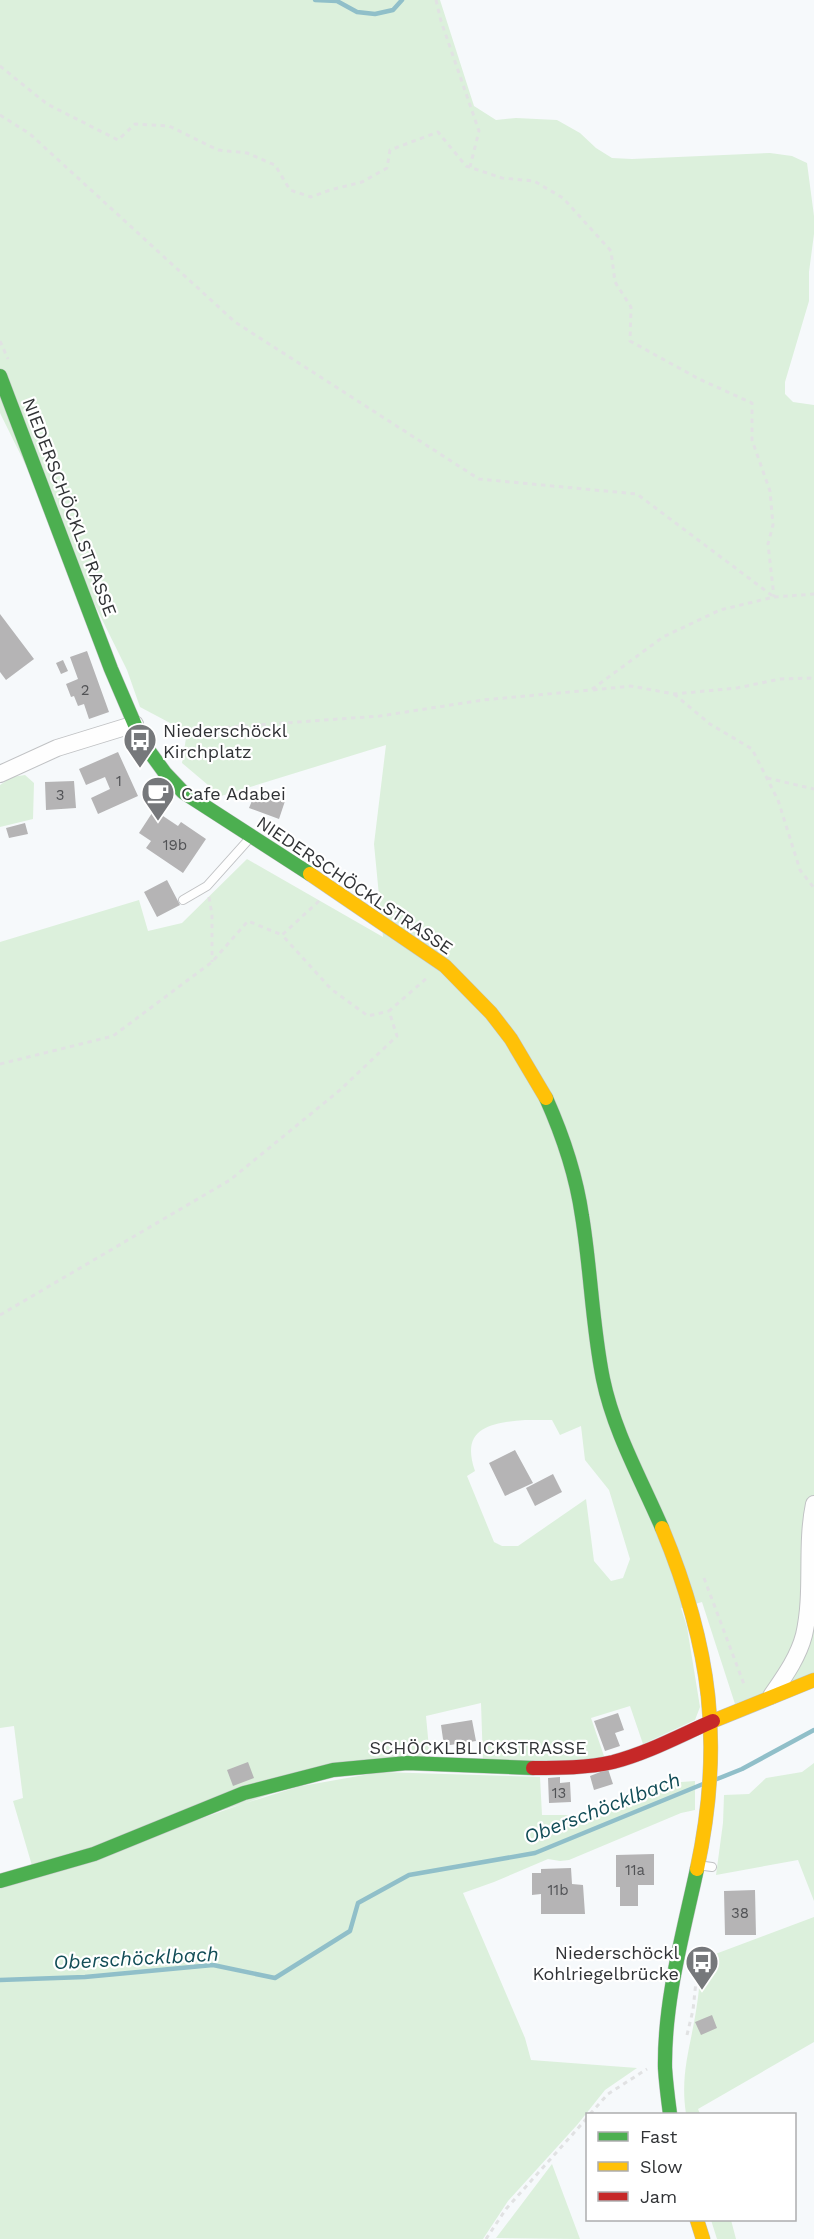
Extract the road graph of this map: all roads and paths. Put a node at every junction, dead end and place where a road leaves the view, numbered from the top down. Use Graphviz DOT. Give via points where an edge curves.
graph roads {
  1 [pos="436,0"];
  2 [pos="0,66"];
  3 [pos="0,115"];
  4 [pos="470,167"];
  5 [pos="0,376"];
  6 [pos="814,594"];
  7 [pos="774,597"];
  8 [pos="814,678"];
  9 [pos="591,690"];
  10 [pos="674,694"];
  11 [pos="135,724"];
  12 [pos="154,738"];
  13 [pos="0,774"];
  14 [pos="767,778"];
  15 [pos="814,789"];
  16 [pos="251,836"];
  17 [pos="207,886"];
  18 [pos="332,888"];
  19 [pos="814,888"];
  20 [pos="183,900"];
  21 [pos="282,935"];
  22 [pos="212,962"];
  23 [pos="443,964"];
  24 [pos="389,1011"];
  25 [pos="0,1064"];
  26 [pos="0,1314"];
  27 [pos="814,1504"];
  28 [pos="703,1575"];
  29 [pos="814,1680"];
  30 [pos="771,1696"];
  31 [pos="752,1705"];
  32 [pos="711,1721"];
  33 [pos="697,1865"];
  34 [pos="712,1867"];
  35 [pos="0,1881"];
  36 [pos="665,2061"];
  37 [pos="592,2113"];
  38 [pos="670,2113"];
  39 [pos="586,2119"];
  40 [pos="697,2221"];
  41 [pos="486,2239"];
  42 [pos="703,2239"];
  1 -- 4 [label="path" via="479,131"];
  2 -- 4 [label="path" via="46,104 118,140 135,124 169,126 218,150 247,153 275,165 290,190 311,197 362,182 387,168 390,150 438,132"];
  3 -- 7 [label="path" via="30,134 236,322 479,479 637,494"];
  4 -- 7 [label="path" via="502,178 534,181 563,198 611,251 615,282 631,307 630,341 752,403 752,440 770,491 773,525 768,544"];
  5 -- 11 [label="main road, NIEDERSCHÖCKLSTRASSE"];
  6 -- 7 [label="path"];
  7 -- 9 [label="path" via="720,610 663,637"];
  8 -- 10 [label="path"];
  9 -- 10 [label="path" via="631,686"];
  9 -- 12 [label="path" via="483,699 380,716 202,729"];
  10 -- 14 [label="path" via="710,724 752,749"];
  11 -- 13 [label="street" via="57,748"];
  11 -- 16 [label="main road, NIEDERSCHÖCKLSTRASSE" via="167,778"];
  14 -- 15 [label="path"];
  14 -- 19 [label="path" via="800,870"];
  16 -- 17 [label="lane"];
  16 -- 18 [label="main road, NIEDERSCHÖCKLSTRASSE"];
  17 -- 20 [label="lane"];
  17 -- 22 [label="path" via="212,915"];
  18 -- 21 [label="path"];
  18 -- 23 [label="main road, NIEDERSCHÖCKLSTRASSE"];
  21 -- 22 [label="path" via="248,921"];
  21 -- 24 [label="path" via="332,989 368,1016"];
  22 -- 25 [label="path" via="112,1036"];
  23 -- 24 [label="path"];
  23 -- 32 [label="main road, NIEDERSCHÖCKLSTRASSE" via="504,1029 532,1069 556,1118 577,1186 596,1344 610,1409 685,1581 703,1647"];
  24 -- 26 [label="path" via="397,1036 340,1090 230,1180"];
  27 -- 30 [label="street" via="804,1637 793,1663"];
  28 -- 31 [label="path"];
  29 -- 30 [label="main road, SCHÖCKLBLICKSTRASSE"];
  30 -- 31 [label="main road, SCHÖCKLBLICKSTRASSE"];
  31 -- 32 [label="main road, SCHÖCKLBLICKSTRASSE"];
  32 -- 33 [label="main road, NIEDERSCHÖCKLSTRASSE" via="708,1809"];
  32 -- 35 [label="main road, SCHÖCKLBLICKSTRASSE" via="645,1751 592,1766 540,1769 407,1763 312,1774 244,1793 94,1854"];
  33 -- 34 [label="lane"];
  33 -- 36 [label="main road, NIEDERSCHÖCKLSTRASSE" via="671,1986"];
  36 -- 37 [label="path" via="608,2094"];
  36 -- 38 [label="main road, NIEDERSCHÖCKLSTRASSE"];
  39 -- 41 [label="path" via="506,2209"];
  40 -- 42 [label="main road"];
}
